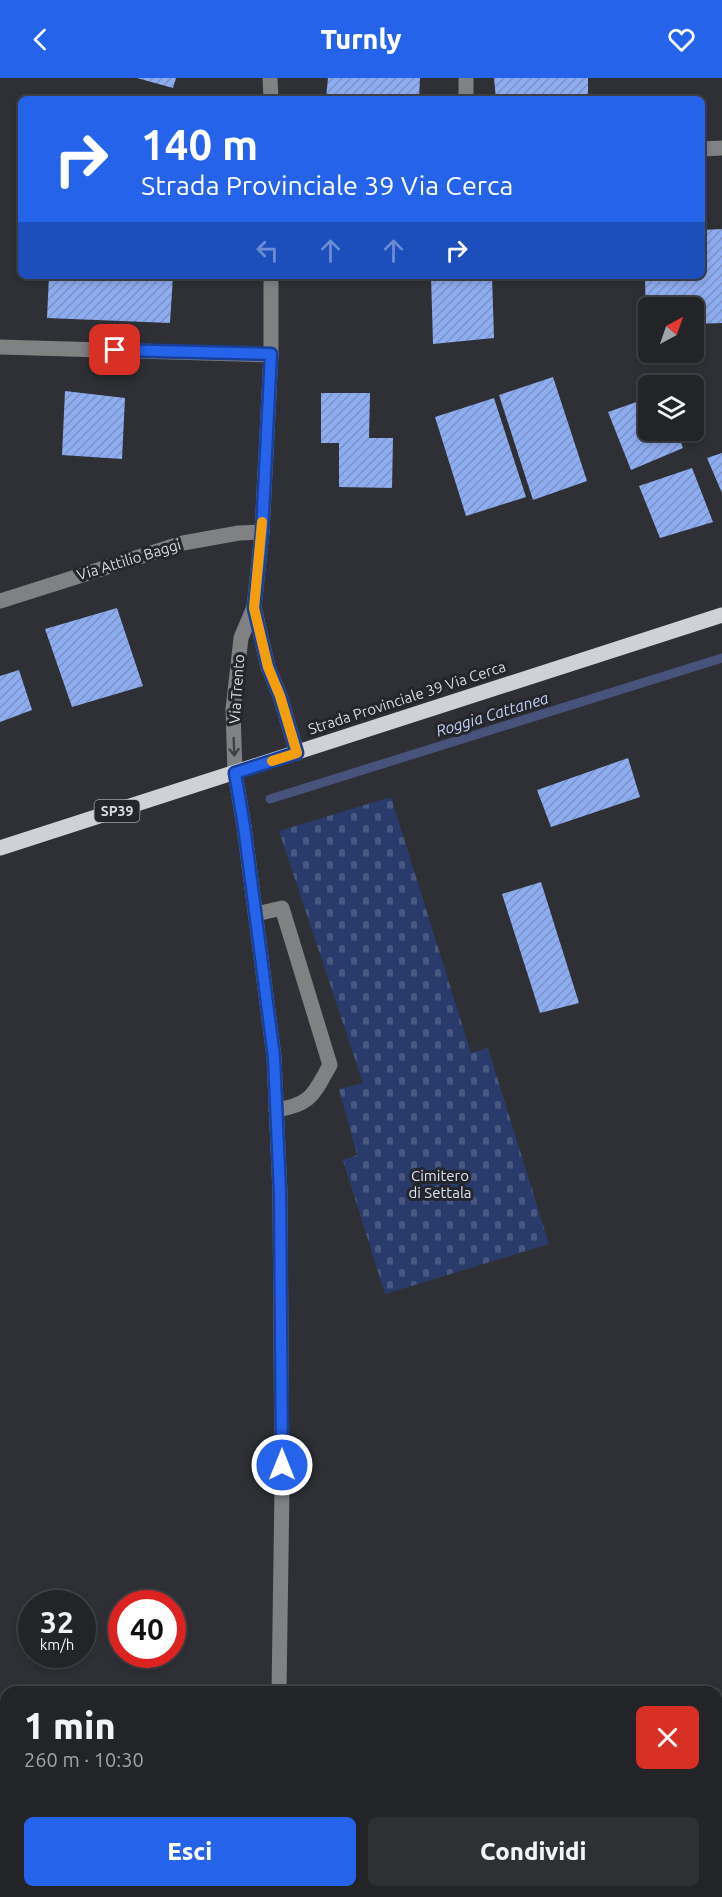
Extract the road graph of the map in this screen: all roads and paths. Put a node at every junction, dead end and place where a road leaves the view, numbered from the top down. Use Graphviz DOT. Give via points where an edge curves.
graph roads {
  1 [pos="270,78"];
  2 [pos="466,78"];
  3 [pos="271,96"];
  4 [pos="466,96"];
  5 [pos="722,148"];
  6 [pos="705,149"];
  7 [pos="272,279"];
  8 [pos="0,347"];
  9 [pos="271,354"];
  10 [pos="262,532"];
  11 [pos="0,601"];
  12 [pos="254,608"];
  13 [pos="722,615"];
  14 [pos="297,753"];
  15 [pos="235,773"];
  16 [pos="0,848"];
  17 [pos="256,914"];
  18 [pos="276,1110"];
  19 [pos="279,1686"];
  1 -- 3 [label="street"];
  2 -- 4 [label="street"];
  5 -- 6 [label="street"];
  7 -- 9 [label="street, Via Trento"];
  8 -- 9 [label="street"];
  9 -- 10 [label="street, Via Trento"];
  10 -- 11 [label="street, Via Attilio Baggi" via="201,538"];
  10 -- 12 [label="street, Via Trento"];
  12 -- 14 [label="street, Via Trento" via="268,667"];
  12 -- 15 [label="street, Via Trento, one-way" via="241,638 236,674"];
  13 -- 14 [label="main road, Strada Provinciale 39 Via Cerca / SP39"];
  14 -- 15 [label="main road, Strada Provinciale 39 Via Cerca / SP39"];
  15 -- 16 [label="main road, Strada Provinciale 39 Via Cerca / SP39"];
  15 -- 17 [label="street, Via Trento"];
  17 -- 18 [label="street, Via Trento" via="274,1057"];
  17 -- 18 [label="street" via="282,908 330,1065 311,1098"];
  18 -- 19 [label="street, Via Trento" via="282,1476"];
}
